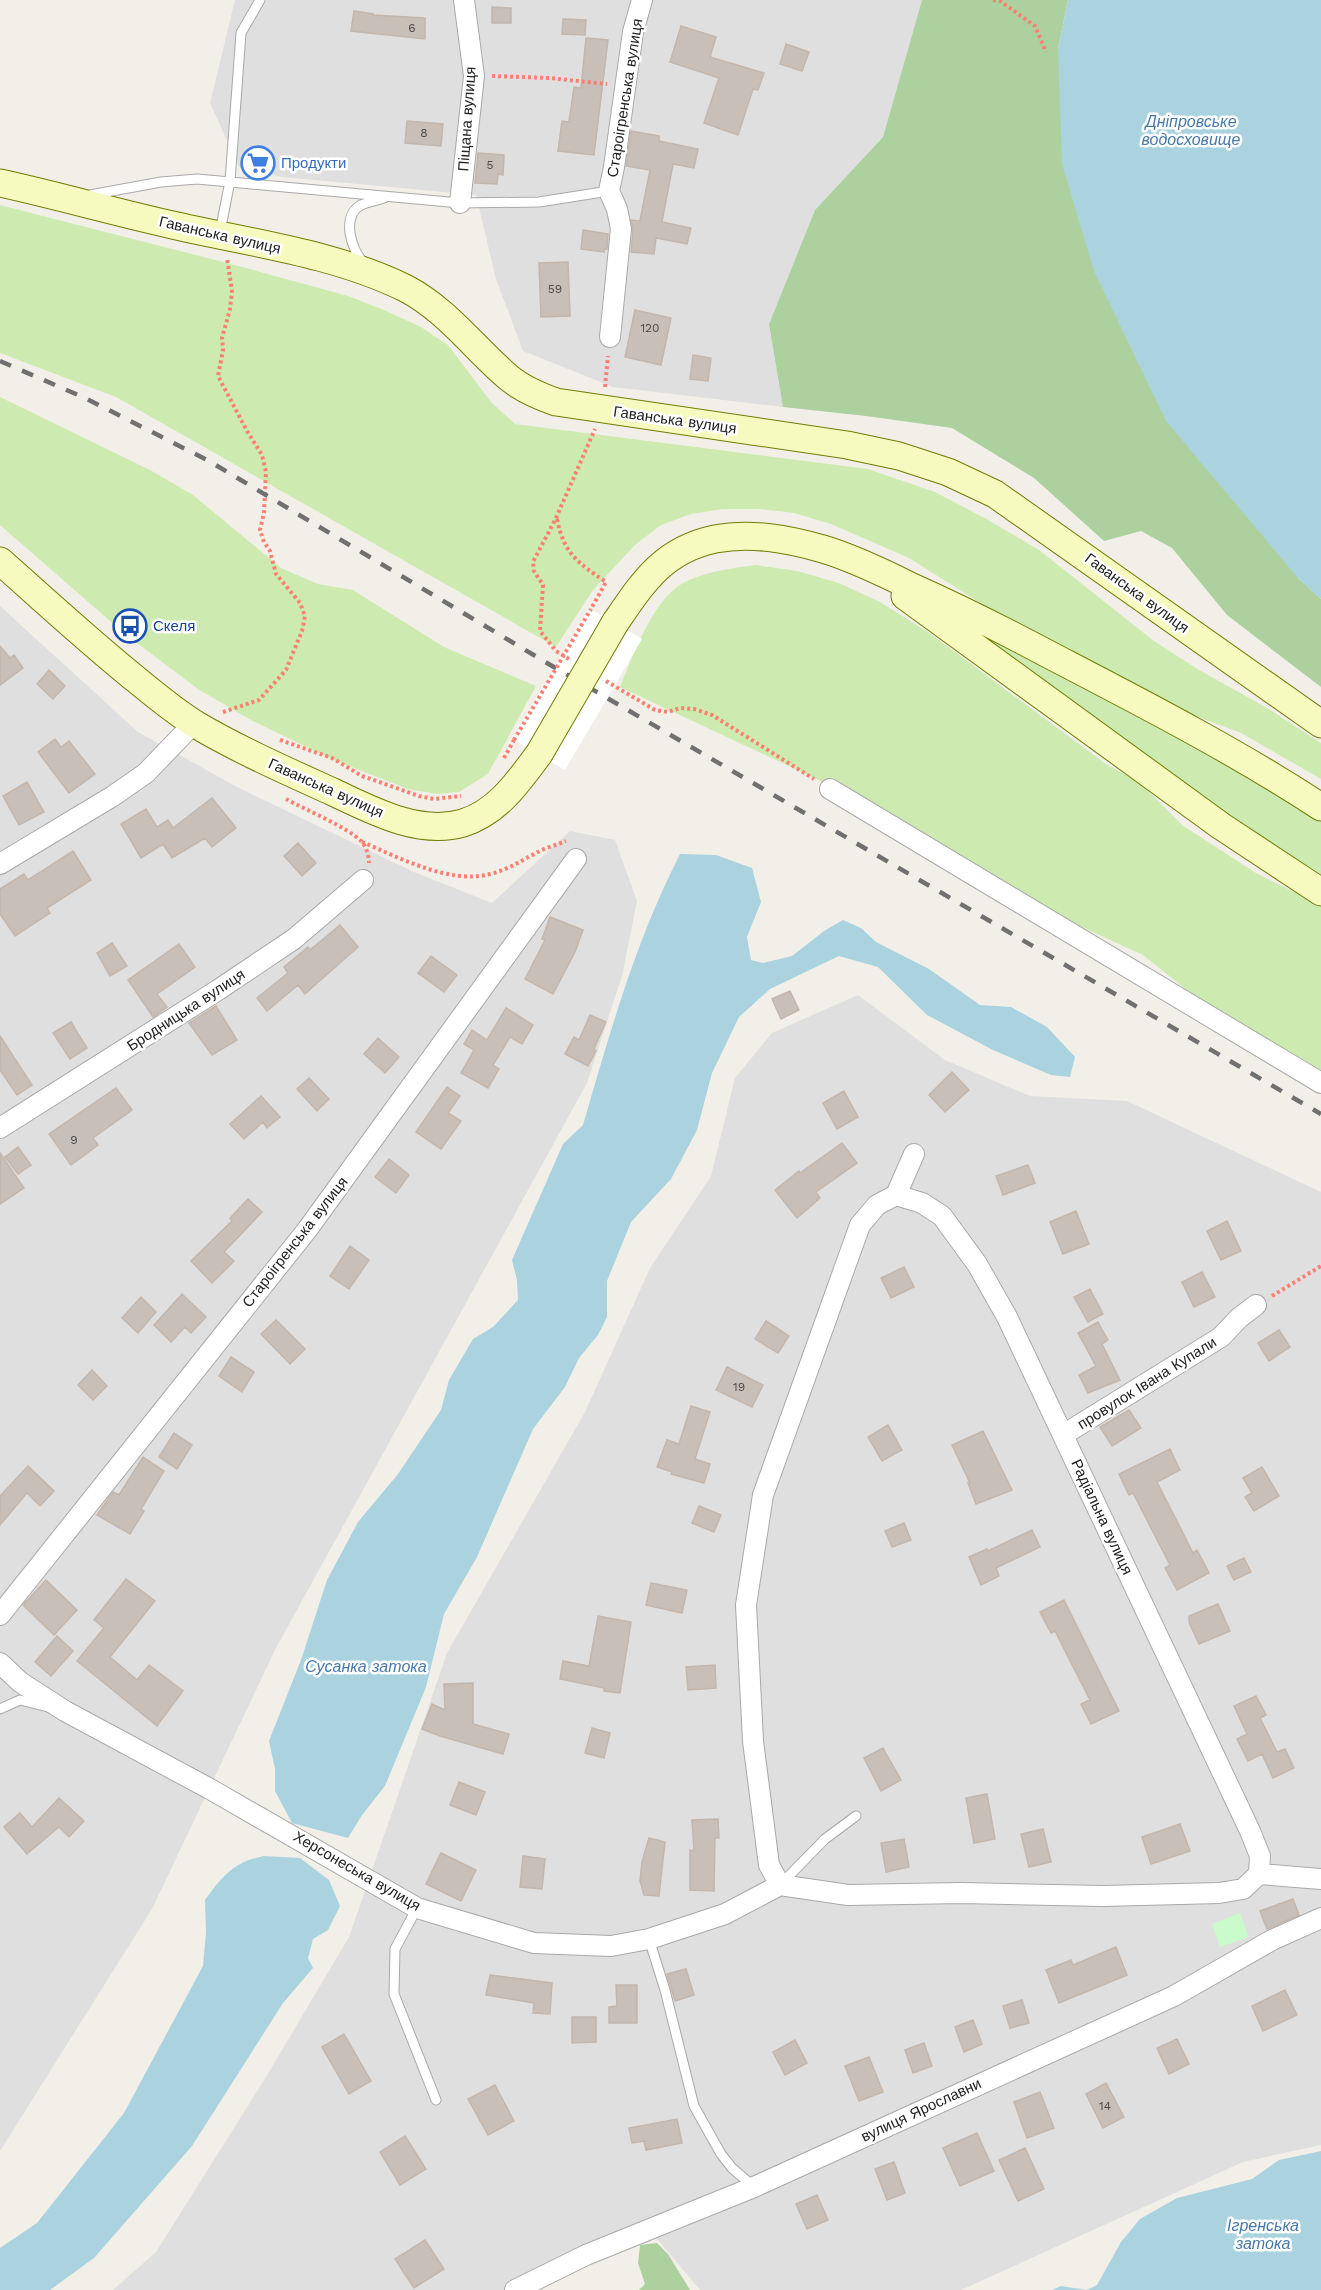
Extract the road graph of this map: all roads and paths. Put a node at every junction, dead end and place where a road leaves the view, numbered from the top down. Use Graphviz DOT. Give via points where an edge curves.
graph roads {
  1 [pos="260,0"];
  2 [pos="464,0"];
  3 [pos="642,0"];
  4 [pos="993,0"];
  5 [pos="1046,52"];
  6 [pos="474,76"];
  7 [pos="625,86"];
  8 [pos="230,181"];
  9 [pos="0,183"];
  10 [pos="609,191"];
  11 [pos="55,195"];
  12 [pos="390,196"];
  13 [pos="460,203"];
  14 [pos="223,244"];
  15 [pos="372,272"];
  16 [pos="610,337"];
  17 [pos="603,410"];
  18 [pos="556,518"];
  19 [pos="0,561"];
  20 [pos="864,564"];
  21 [pos="576,663"];
  22 [pos="597,675"];
  23 [pos="218,709"];
  24 [pos="223,712"];
  25 [pos="232,718"];
  26 [pos="195,723"];
  27 [pos="1321,724"];
  28 [pos="269,737"];
  29 [pos="500,765"];
  30 [pos="830,789"];
  31 [pos="466,794"];
  32 [pos="280,795"];
  33 [pos="1321,807"];
  34 [pos="568,840"];
  35 [pos="362,842"];
  36 [pos="576,859"];
  37 [pos="0,864"];
  38 [pos="363,880"];
  39 [pos="1321,892"];
  40 [pos="1321,1083"];
  41 [pos="0,1128"];
  42 [pos="914,1154"];
  43 [pos="896,1195"];
  44 [pos="1321,1265"];
  45 [pos="1256,1305"];
  46 [pos="1063,1435"];
  47 [pos="0,1615"];
  48 [pos="0,1663"];
  49 [pos="0,1710"];
  50 [pos="65,1711"];
  51 [pos="856,1816"];
  52 [pos="1259,1874"];
  53 [pos="1321,1879"];
  54 [pos="780,1885"];
  55 [pos="417,1908"];
  56 [pos="1321,1918"];
  57 [pos="649,1939"];
  58 [pos="436,2100"];
  59 [pos="754,2187"];
  60 [pos="515,2290"];
  1 -- 8 [label="lane" via="241,33"];
  2 -- 6 [label="street, Піщана вулиця"];
  3 -- 7 [label="street, Староігренська вулиця"];
  4 -- 5 [label="path" via="1035,26"];
  6 -- 7 [label="path"];
  6 -- 13 [label="street, Піщана вулиця"];
  7 -- 10 [label="street, Староігренська вулиця"];
  8 -- 11 [label="lane" via="170,181 91,195"];
  8 -- 12 [label="lane"];
  8 -- 14 [label="lane"];
  9 -- 11 [label="street, Гаванська вулиця"];
  10 -- 13 [label="lane" via="539,202"];
  10 -- 16 [label="street, Староігренська вулиця" via="621,229"];
  11 -- 14 [label="street, Гаванська вулиця"];
  12 -- 13 [label="lane"];
  12 -- 15 [label="lane" via="359,206 352,216 352,243"];
  14 -- 15 [label="street, Гаванська вулиця"];
  14 -- 24 [label="path" via="232,291 218,376 262,455 266,472 260,530 276,574 300,603 305,616 286,670 258,700"];
  15 -- 17 [label="street, Гаванська вулиця" via="437,310 508,377 531,392 556,402"];
  16 -- 17 [label="path"];
  17 -- 18 [label="path"];
  17 -- 27 [label="street, Гаванська вулиця" via="846,445 948,472 1004,500"];
  18 -- 21 [label="path" via="533,562 543,585 540,631 556,651"];
  18 -- 29 [label="path, bridge" via="565,548 606,582"];
  19 -- 26 [label="street, Гаванська вулиця" via="115,662"];
  20 -- 26 [label="street, Гаванська вулиця, bridge" via="792,541 750,537 714,539 682,550 647,578 515,787 486,812 462,823 427,825 377,813"];
  20 -- 33 [label="street, Гаванська вулиця" via="981,618 1238,755"];
  20 -- 39 [label="street, Гаванська вулиця" via="1101,740"];
  22 -- 30 [label="path" via="655,710 694,709 712,715"];
  23 -- 24 [label="path"];
  24 -- 25 [label="path"];
  26 -- 37 [label="street" via="146,772 113,796"];
  28 -- 31 [label="path" via="332,758 362,776 419,796 450,798"];
  30 -- 40 [label="street"];
  32 -- 35 [label="path"];
  34 -- 35 [label="path" via="500,871 466,878"];
  35 -- 38 [label="path" via="369,856"];
  36 -- 47 [label="street, Староігренська вулиця" via="307,1230"];
  38 -- 41 [label="street, Бродницька вулиця" via="294,939"];
  42 -- 43 [label="street"];
  43 -- 46 [label="street, Радіальна вулиця" via="922,1203 942,1216 977,1264"];
  43 -- 54 [label="street" via="877,1205 860,1225 763,1495 746,1605 753,1741 769,1865"];
  44 -- 45 [label="path"];
  45 -- 46 [label="street, провулок Івана Купали" via="1221,1337"];
  46 -- 52 [label="street, Радіальна вулиця" via="1250,1831 1260,1856"];
  48 -- 50 [label="street, Херсонеська вулиця"];
  49 -- 50 [label="lane" via="20,1700"];
  50 -- 55 [label="street, Херсонеська вулиця"];
  51 -- 54 [label="lane" via="825,1839"];
  52 -- 53 [label="street"];
  52 -- 54 [label="street" via="1243,1889 1219,1893 1102,1896 848,1895"];
  54 -- 57 [label="street, Херсонеська вулиця" via="725,1914"];
  55 -- 57 [label="street, Херсонеська вулиця" via="534,1943 611,1946"];
  55 -- 58 [label="lane" via="395,1949 394,1994"];
  56 -- 59 [label="street, вулиця Ярославни" via="1272,1940 1174,1996"];
  57 -- 59 [label="lane" via="694,2106 721,2154"];
  59 -- 60 [label="street, вулиця Ярославни" via="586,2255"];
}
